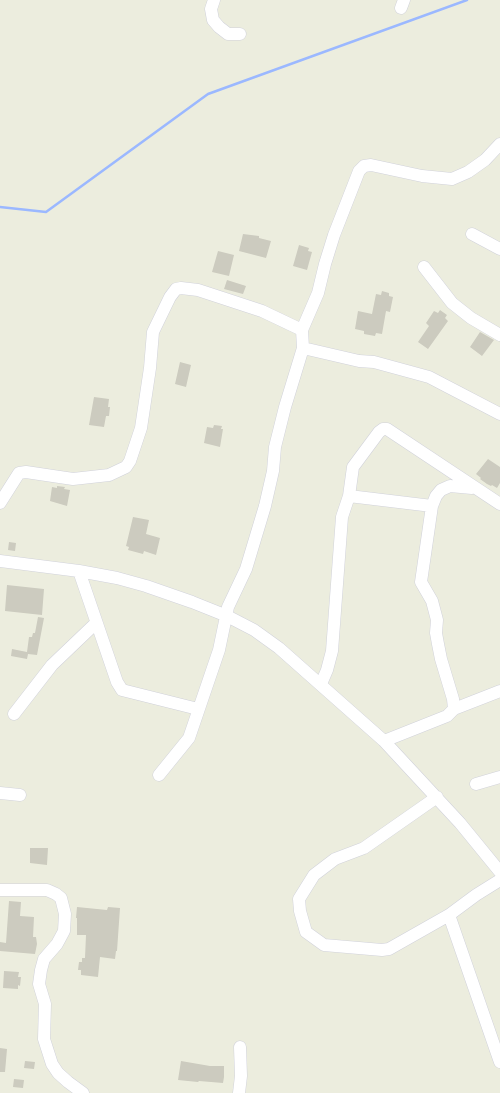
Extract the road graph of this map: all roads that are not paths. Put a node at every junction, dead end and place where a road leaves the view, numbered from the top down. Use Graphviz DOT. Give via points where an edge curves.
graph roads {
  1 [pos="214,0"];
  2 [pos="240,34"];
  3 [pos="500,144"];
  4 [pos="472,234"];
  5 [pos="500,249"];
  6 [pos="424,267"];
  7 [pos="302,330"];
  8 [pos="500,335"];
  9 [pos="303,348"];
  10 [pos="500,414"];
  11 [pos="474,488"];
  12 [pos="349,496"];
  13 [pos="0,503"];
  14 [pos="500,504"];
  15 [pos="432,506"];
  16 [pos="0,560"];
  17 [pos="78,571"];
  18 [pos="227,616"];
  19 [pos="96,623"];
  20 [pos="321,684"];
  21 [pos="500,691"];
  22 [pos="198,709"];
  23 [pos="454,709"];
  24 [pos="14,714"];
  25 [pos="384,741"];
  26 [pos="159,775"];
  27 [pos="500,777"];
  28 [pos="476,784"];
  29 [pos="0,793"];
  30 [pos="20,795"];
  31 [pos="437,797"];
  32 [pos="500,872"];
  33 [pos="500,880"];
  34 [pos="0,890"];
  35 [pos="449,915"];
  36 [pos="240,1047"];
  37 [pos="500,1062"];
  38 [pos="83,1093"];
  39 [pos="239,1093"];
  1 -- 2 [label="street" via="211,9 213,20 218,27 228,34"];
  3 -- 7 [label="street" via="485,160 452,179 422,176 385,167 364,166 359,171 334,235 318,293"];
  4 -- 5 [label="street"];
  6 -- 8 [label="street" via="452,302 471,318"];
  7 -- 9 [label="street"];
  7 -- 13 [label="street" via="262,311 198,290 176,289 153,332 141,428 126,467 109,475 73,479 19,473"];
  9 -- 10 [label="street" via="374,362 429,377"];
  9 -- 18 [label="street" via="285,406 275,447 273,471 256,538 246,569 228,607"];
  11 -- 12 [label="street" via="387,429 382,429 353,467"];
  11 -- 14 [label="street"];
  11 -- 15 [label="street" via="450,486 441,490"];
  12 -- 15 [label="street"];
  12 -- 20 [label="street" via="342,523 332,651"];
  15 -- 23 [label="street" via="422,582 432,601 437,620 440,659"];
  16 -- 17 [label="street"];
  17 -- 18 [label="street" via="146,586"];
  17 -- 19 [label="street"];
  18 -- 20 [label="street" via="254,630 279,648"];
  18 -- 22 [label="street" via="219,650"];
  19 -- 22 [label="street" via="122,690"];
  19 -- 24 [label="street" via="52,666"];
  20 -- 25 [label="street"];
  21 -- 23 [label="street"];
  22 -- 26 [label="street" via="189,738"];
  23 -- 25 [label="street" via="448,716"];
  25 -- 31 [label="street"];
  27 -- 28 [label="street"];
  29 -- 30 [label="street"];
  31 -- 32 [label="street"];
  31 -- 35 [label="street" via="364,848 335,859 314,875 299,899 300,911 306,932 324,945 382,950 396,945"];
  33 -- 35 [label="street"];
  34 -- 38 [label="street" via="47,890 61,898 65,914 64,931 44,959 39,984 45,1004 44,1039 58,1074"];
  35 -- 37 [label="street"];
  36 -- 39 [label="street"];
}
